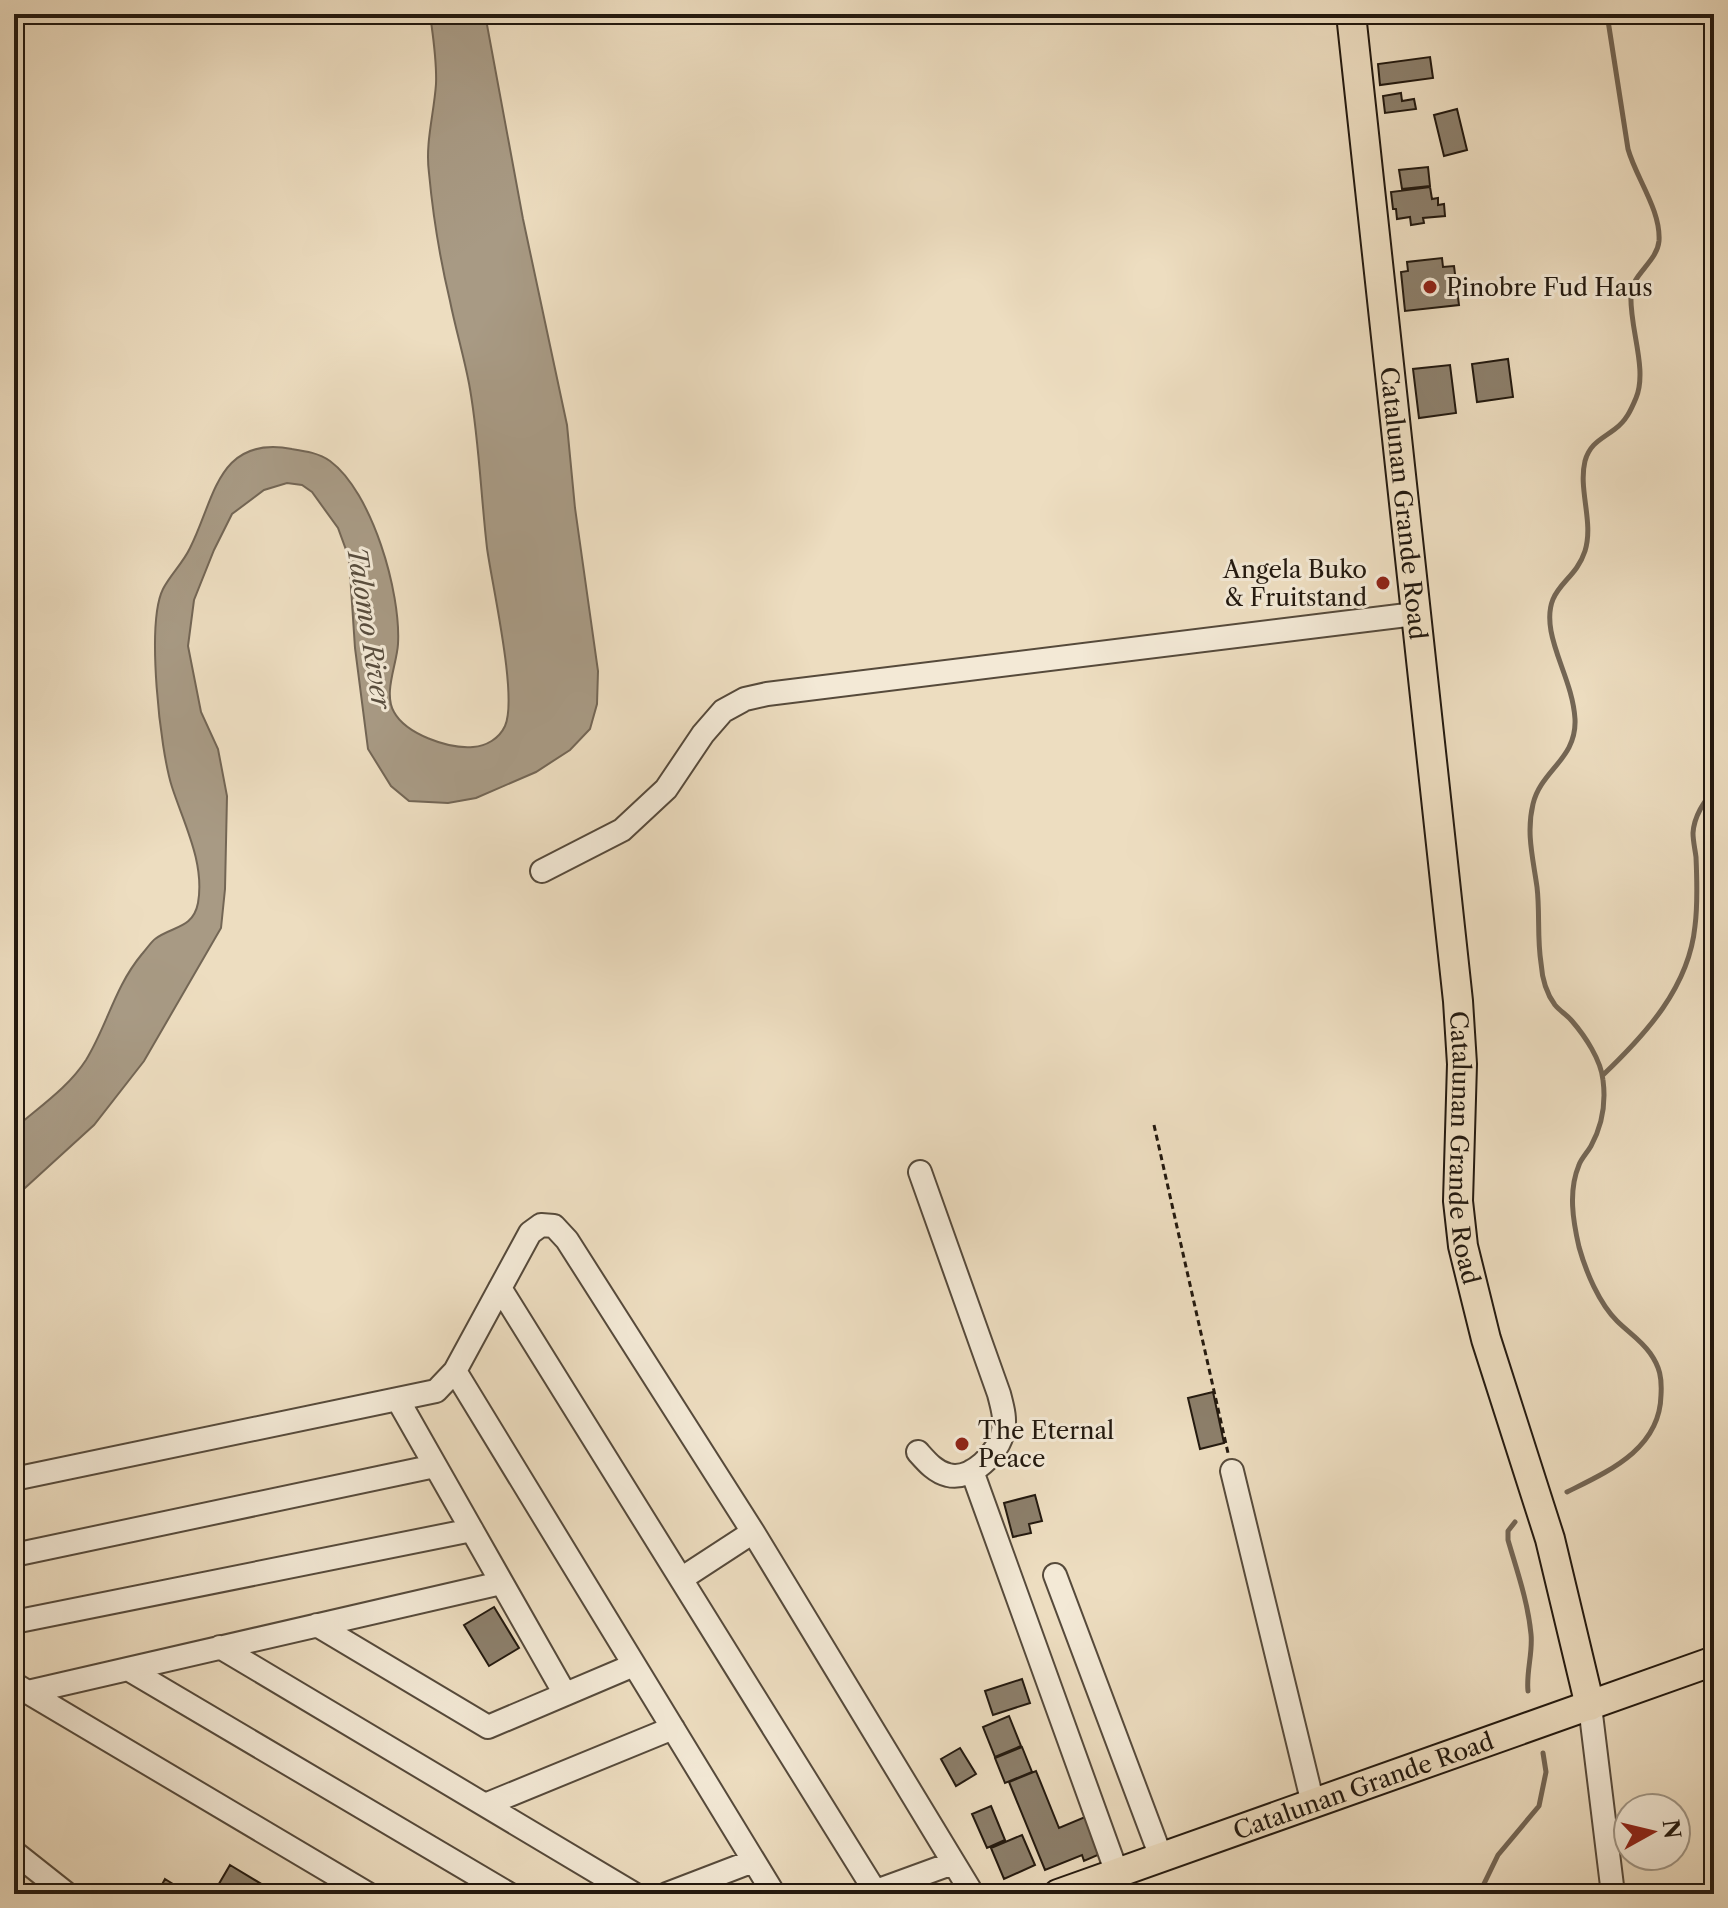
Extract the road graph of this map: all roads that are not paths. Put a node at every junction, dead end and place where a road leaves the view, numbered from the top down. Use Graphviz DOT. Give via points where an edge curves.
graph roads {
  1 [pos="1351,14"];
  2 [pos="1415,614"];
  3 [pos="542,871"];
  4 [pos="920,1172"];
  5 [pos="500,1288"];
  6 [pos="455,1371"];
  7 [pos="398,1400"];
  8 [pos="918,1452"];
  9 [pos="435,1466"];
  10 [pos="972,1471"];
  11 [pos="1232,1471"];
  12 [pos="14,1479"];
  13 [pos="472,1530"];
  14 [pos="753,1532"];
  15 [pos="14,1555"];
  16 [pos="1055,1575"];
  17 [pos="681,1579"];
  18 [pos="501,1583"];
  19 [pos="14,1622"];
  20 [pos="317,1625"];
  21 [pos="220,1647"];
  22 [pos="1714,1661"];
  23 [pos="634,1665"];
  24 [pos="128,1669"];
  25 [pos="21,1688"];
  26 [pos="565,1694"];
  27 [pos="1590,1706"];
  28 [pos="673,1728"];
  29 [pos="1313,1804"];
  30 [pos="485,1805"];
  31 [pos="14,1852"];
  32 [pos="1161,1857"];
  33 [pos="753,1861"];
  34 [pos="953,1863"];
  35 [pos="1117,1873"];
  36 [pos="872,1893"];
  37 [pos="972,1893"];
  38 [pos="67,1894"];
  39 [pos="368,1894"];
  40 [pos="509,1894"];
  41 [pos="634,1894"];
  42 [pos="667,1894"];
  43 [pos="774,1894"];
  44 [pos="1058,1894"];
  45 [pos="1613,1894"];
  1 -- 2 [label="main road, Catalunan Grande Road"];
  2 -- 3 [label="street" via="745,699 723,711 666,789 622,830"];
  2 -- 27 [label="main road, Catalunan Grande Road" via="1458,1001 1463,1246 1486,1339 1550,1539"];
  4 -- 10 [label="street" via="1003,1409 1002,1436"];
  5 -- 6 [label="street"];
  5 -- 14 [label="street" via="530,1233 548,1224 560,1231"];
  5 -- 17 [label="street"];
  6 -- 7 [label="street" via="436,1391"];
  6 -- 23 [label="street"];
  7 -- 9 [label="street"];
  7 -- 12 [label="street"];
  8 -- 10 [label="street" via="944,1474"];
  9 -- 13 [label="street"];
  9 -- 15 [label="street"];
  10 -- 35 [label="street"];
  11 -- 29 [label="street"];
  13 -- 18 [label="street"];
  13 -- 19 [label="street"];
  14 -- 17 [label="street"];
  14 -- 34 [label="street"];
  16 -- 32 [label="street"];
  17 -- 36 [label="street"];
  18 -- 20 [label="street"];
  18 -- 26 [label="street"];
  20 -- 21 [label="street"];
  20 -- 26 [label="street" via="488,1727"];
  21 -- 24 [label="street"];
  21 -- 30 [label="street"];
  22 -- 27 [label="main road"];
  23 -- 26 [label="street"];
  23 -- 28 [label="street"];
  24 -- 25 [label="street"];
  24 -- 40 [label="street"];
  25 -- 39 [label="street"];
  27 -- 29 [label="main road, Catalunan Grande Road"];
  27 -- 45 [label="street"];
  28 -- 30 [label="street"];
  28 -- 33 [label="street"];
  29 -- 32 [label="main road, Catalunan Grande Road"];
  30 -- 41 [label="street"];
  31 -- 38 [label="street"];
  32 -- 35 [label="main road, Catalunan Grande Road"];
  33 -- 42 [label="street"];
  33 -- 43 [label="street"];
  34 -- 36 [label="street"];
  34 -- 37 [label="street"];
  35 -- 44 [label="main road, Catalunan Grande Road"];
}
